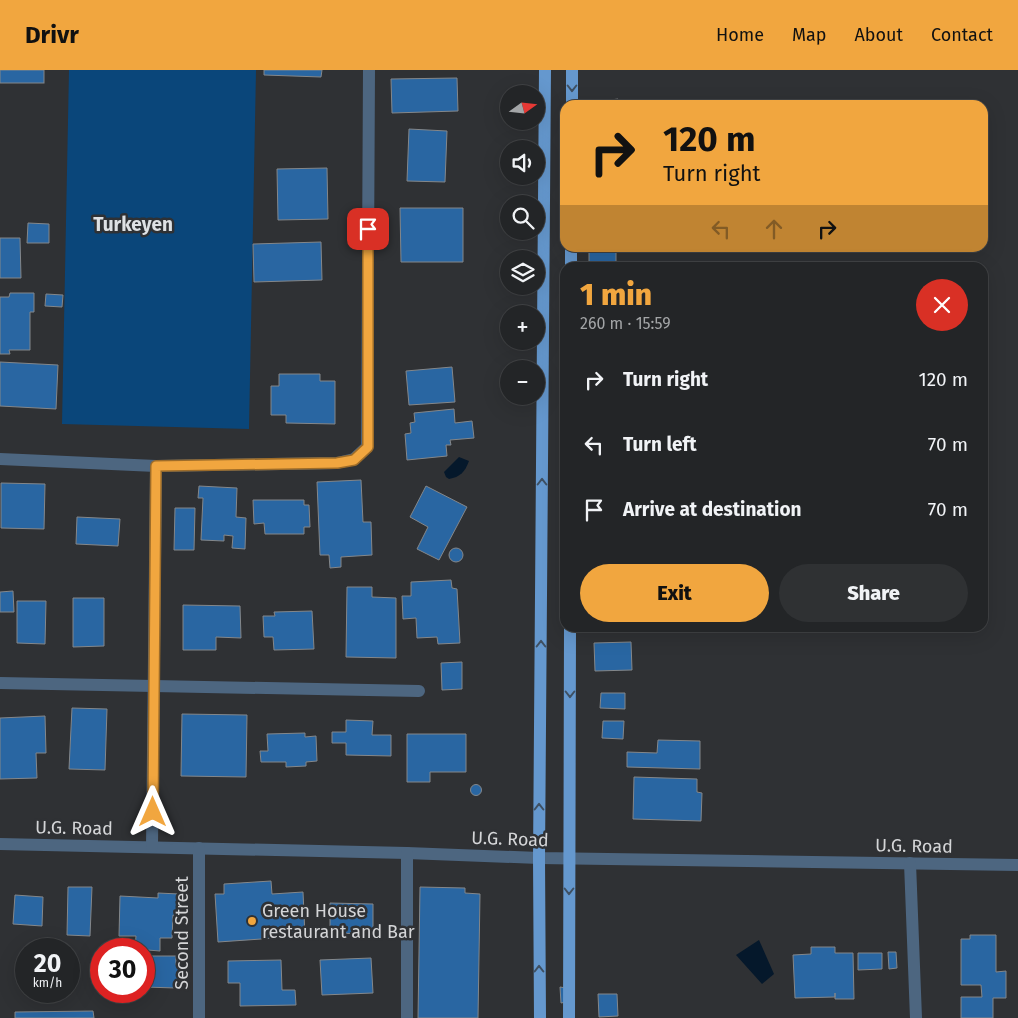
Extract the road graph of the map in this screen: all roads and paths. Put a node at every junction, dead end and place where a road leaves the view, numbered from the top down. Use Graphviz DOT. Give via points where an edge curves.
graph roads {
  1 [pos="369,70"];
  2 [pos="546,70"];
  3 [pos="572,70"];
  4 [pos="572,100"];
  5 [pos="0,459"];
  6 [pos="156,466"];
  7 [pos="570,632"];
  8 [pos="0,683"];
  9 [pos="154,686"];
  10 [pos="419,691"];
  11 [pos="0,844"];
  12 [pos="152,847"];
  13 [pos="199,848"];
  14 [pos="407,853"];
  15 [pos="539,858"];
  16 [pos="570,858"];
  17 [pos="910,863"];
  18 [pos="1018,865"];
  19 [pos="200,1018"];
  20 [pos="407,1018"];
  21 [pos="540,1018"];
  22 [pos="569,1018"];
  23 [pos="916,1018"];
  1 -- 6 [label="street" via="368,447 354,460 337,463"];
  15 -- 2 [label="main road, one-way"];
  3 -- 4 [label="main road, one-way"];
  5 -- 6 [label="street"];
  6 -- 9 [label="street"];
  7 -- 16 [label="main road, one-way"];
  8 -- 9 [label="street"];
  9 -- 10 [label="street"];
  9 -- 12 [label="street"];
  11 -- 12 [label="street, U.G. Road"];
  12 -- 13 [label="street, U.G. Road"];
  13 -- 14 [label="street, U.G. Road"];
  13 -- 19 [label="street, Second Street"];
  14 -- 15 [label="street, U.G. Road"];
  14 -- 20 [label="street"];
  15 -- 16 [label="street, U.G. Road"];
  21 -- 15 [label="main road, one-way"];
  16 -- 17 [label="street, U.G. Road"];
  16 -- 22 [label="main road, one-way"];
  17 -- 18 [label="street, U.G. Road"];
  17 -- 23 [label="street"];
}
